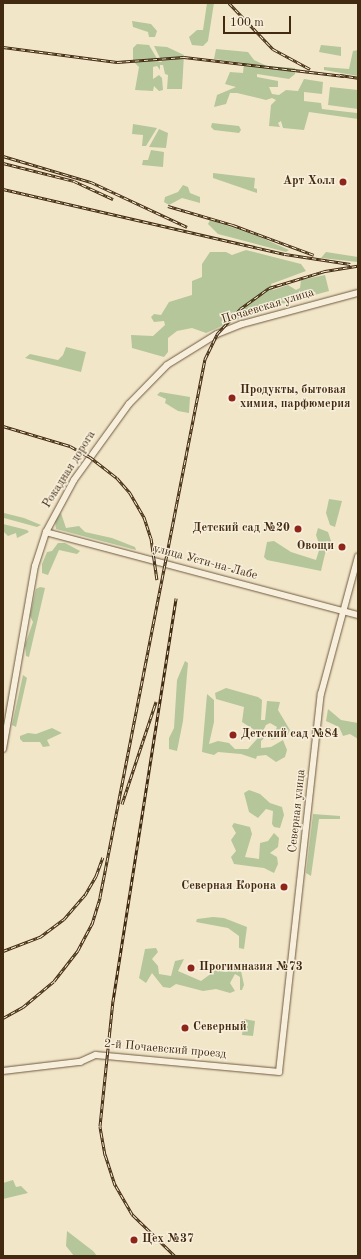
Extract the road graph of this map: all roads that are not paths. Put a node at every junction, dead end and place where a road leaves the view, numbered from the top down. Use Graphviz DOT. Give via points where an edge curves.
graph roads {
  1 [pos="358,292"];
  2 [pos="167,365"];
  3 [pos="46,532"];
  4 [pos="358,558"];
  5 [pos="344,611"];
  6 [pos="358,615"];
  7 [pos="3,749"];
  8 [pos="3,1070"];
  9 [pos="279,1072"];
  1 -- 2 [label="main road, Почаевская улица" via="242,324 206,341"];
  2 -- 3 [label="main road, Рокадная дорога" via="129,404 108,431 73,482"];
  3 -- 5 [label="street, улица Усти-на-Лабе"];
  3 -- 7 [label="main road, Рокадная дорога" via="34,573"];
  4 -- 5 [label="street, Северная улица"];
  5 -- 6 [label="street, улица Усти-на-Лабе"];
  5 -- 9 [label="street, Северная улица" via="321,694"];
  8 -- 9 [label="street, 2-й Почаевский проезд" via="80,1062 96,1055"];
}
